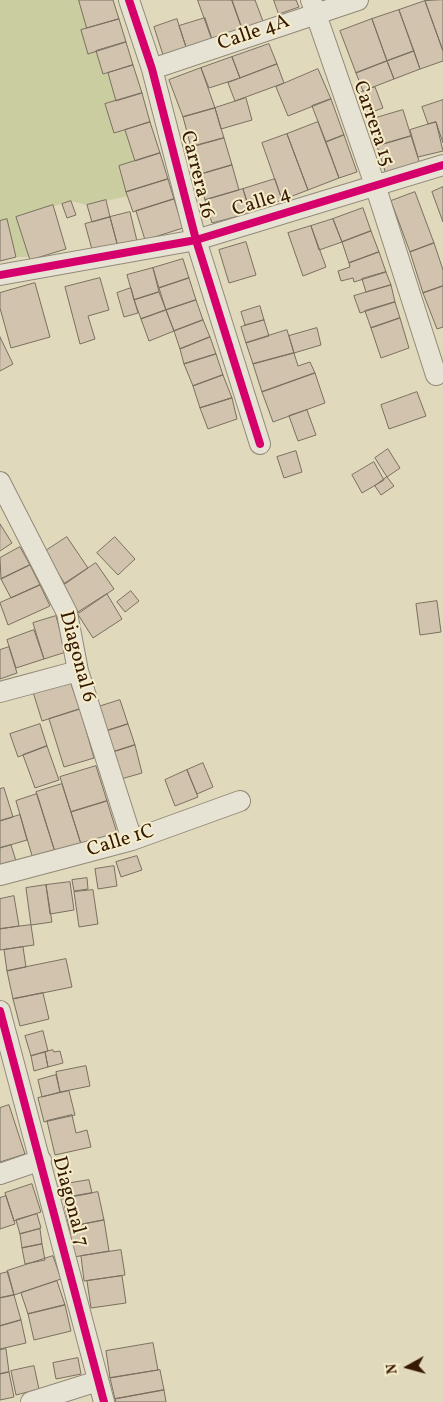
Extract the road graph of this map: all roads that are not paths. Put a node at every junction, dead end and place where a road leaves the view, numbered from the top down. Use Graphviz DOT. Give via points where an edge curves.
graph roads {
  1 [pos="129,0"];
  2 [pos="358,0"];
  3 [pos="314,6"];
  4 [pos="152,69"];
  5 [pos="443,165"];
  6 [pos="375,185"];
  7 [pos="196,240"];
  8 [pos="0,275"];
  9 [pos="436,374"];
  10 [pos="260,444"];
  11 [pos="0,482"];
  12 [pos="78,671"];
  13 [pos="0,692"];
  14 [pos="240,801"];
  15 [pos="132,840"];
  16 [pos="0,875"];
  17 [pos="0,1011"];
  18 [pos="41,1160"];
  19 [pos="0,1174"];
  20 [pos="98,1381"];
  21 [pos="32,1402"];
  22 [pos="104,1402"];
  1 -- 4 [label="street, Carrera 16"];
  2 -- 3 [label="street, Calle 4A"];
  3 -- 4 [label="street, Calle 4A"];
  3 -- 6 [label="street, Carrera 15"];
  4 -- 7 [label="street, Carrera 16"];
  5 -- 6 [label="street, Calle 4"];
  6 -- 7 [label="street, Calle 4"];
  6 -- 9 [label="street, Carrera 15"];
  7 -- 8 [label="street, Calle 4"];
  7 -- 10 [label="street, Carrera 16"];
  11 -- 12 [label="street, Diagonal 6" via="67,613"];
  12 -- 13 [label="street"];
  12 -- 15 [label="street, Diagonal 6"];
  14 -- 15 [label="street, Calle 1C"];
  15 -- 16 [label="street, Calle 1C"];
  17 -- 18 [label="street, Diagonal 7"];
  18 -- 19 [label="street"];
  18 -- 20 [label="street, Diagonal 7"];
  20 -- 21 [label="street"];
  20 -- 22 [label="street, Diagonal 7"];
}
